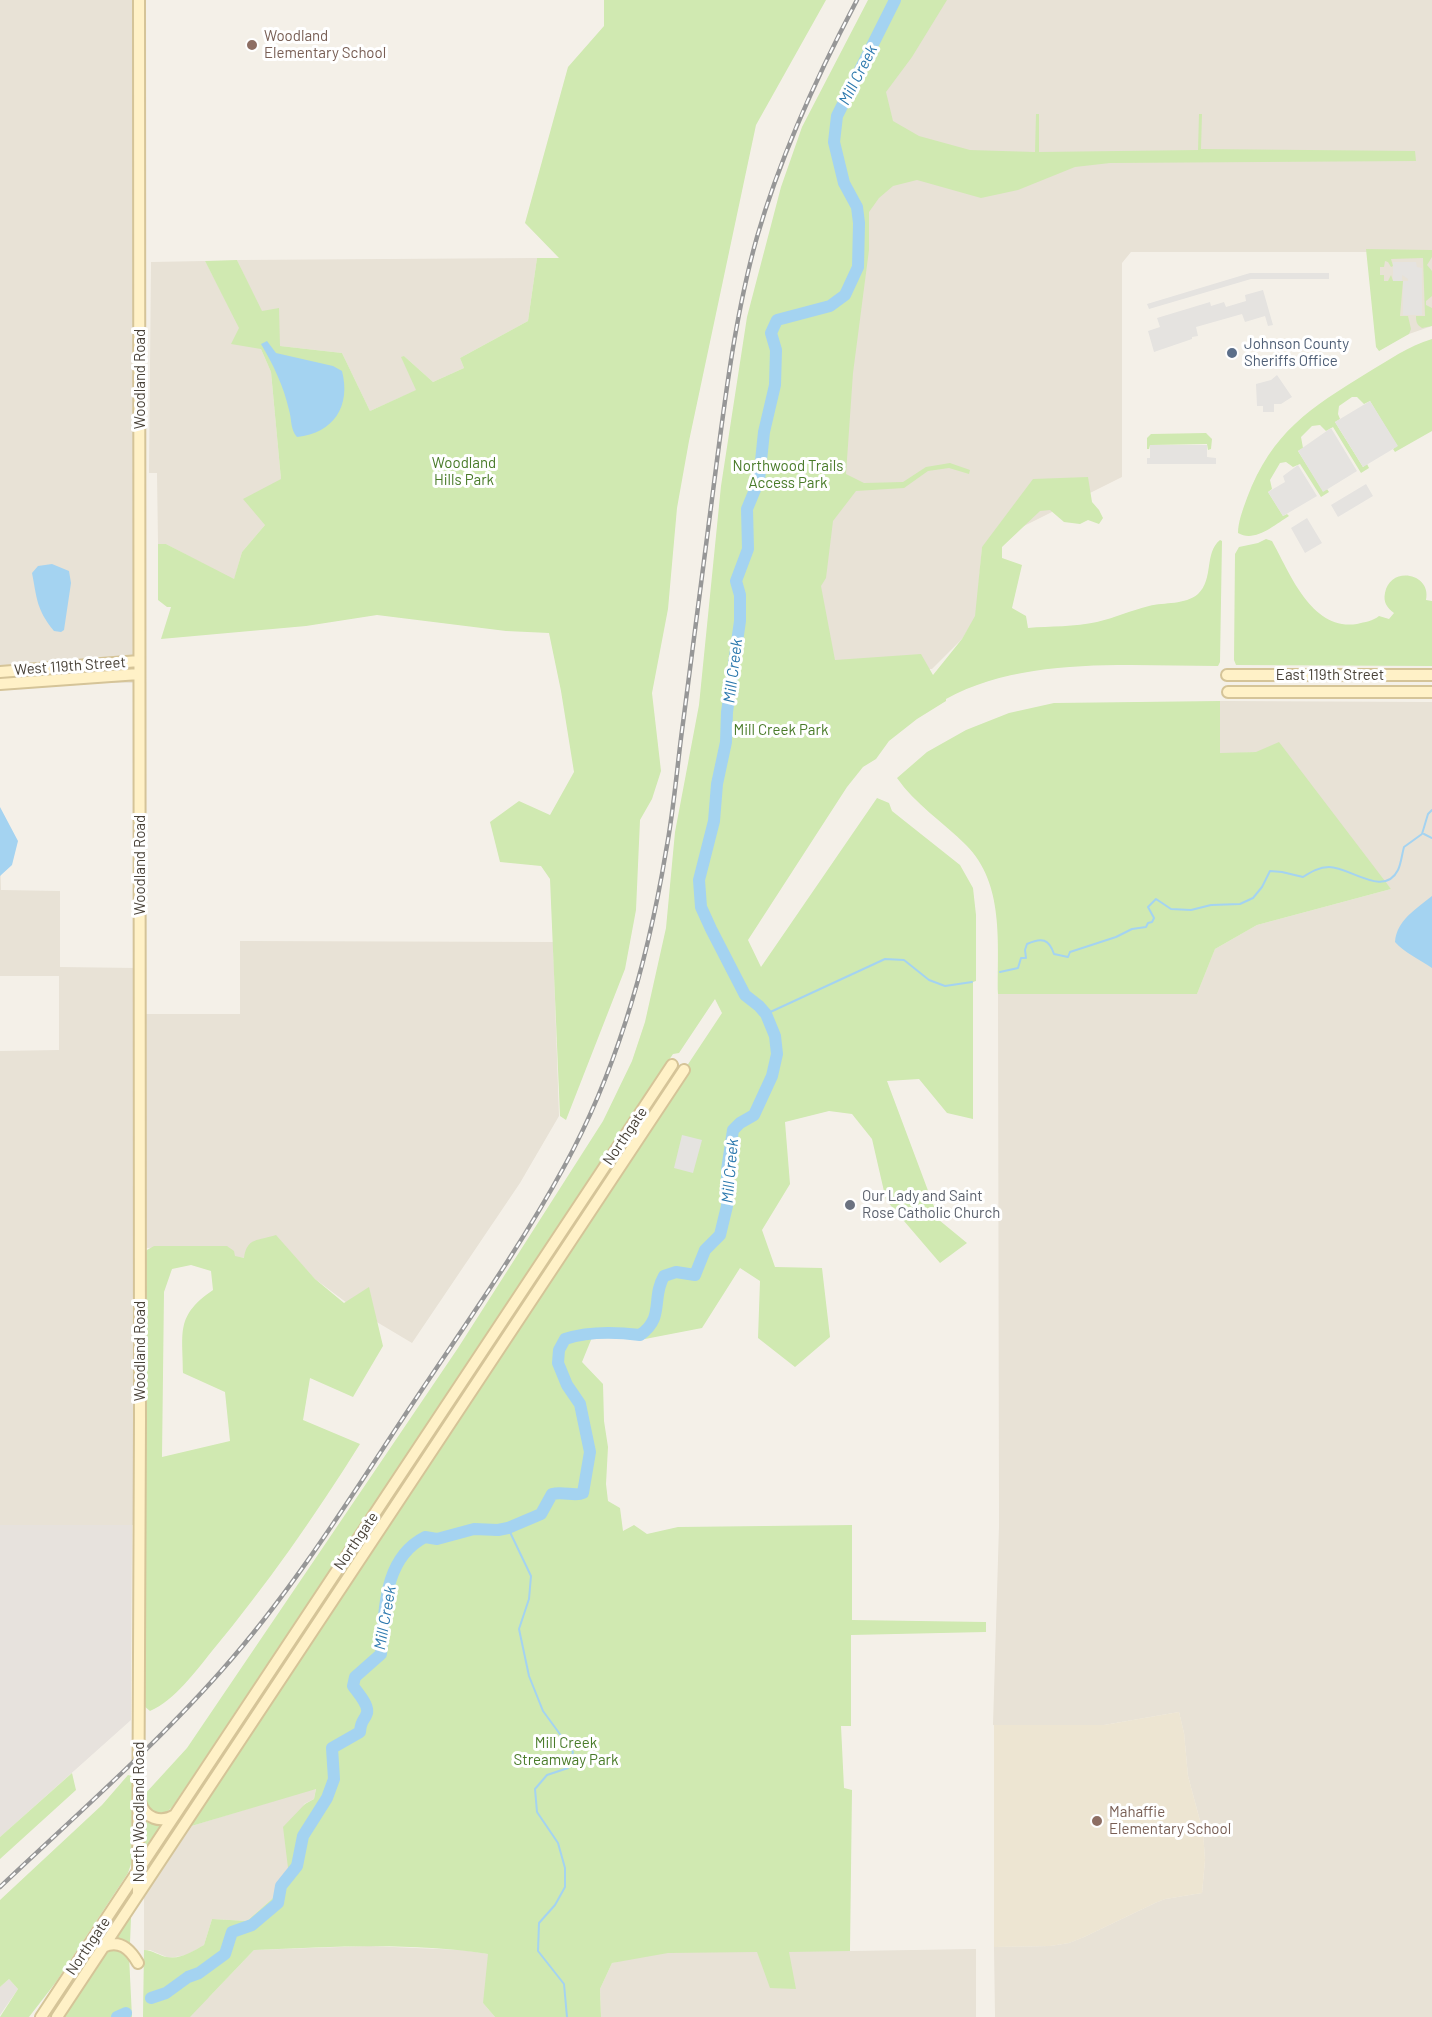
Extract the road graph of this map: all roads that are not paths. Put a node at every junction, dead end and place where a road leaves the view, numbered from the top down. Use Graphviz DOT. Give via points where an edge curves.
graph roads {
  1 [pos="139,0"];
  2 [pos="139,661"];
  3 [pos="0,672"];
  4 [pos="139,674"];
  5 [pos="1227,675"];
  6 [pos="1432,675"];
  7 [pos="0,684"];
  8 [pos="1228,692"];
  9 [pos="1432,692"];
  10 [pos="672,1065"];
  11 [pos="684,1070"];
  12 [pos="139,1731"];
  13 [pos="139,1799"];
  14 [pos="175,1814"];
  15 [pos="138,1869"];
  16 [pos="138,1893"];
  17 [pos="103,1947"];
  18 [pos="138,1963"];
  19 [pos="40,2017"];
  20 [pos="57,2017"];
  1 -- 2 [label="main road, Woodland Road"];
  2 -- 3 [label="main road, West 119th Street"];
  2 -- 4 [label="main road, Woodland Road"];
  4 -- 7 [label="main road, West 119th Street"];
  4 -- 12 [label="main road, Woodland Road"];
  5 -- 6 [label="main road, East 119th Street"];
  8 -- 9 [label="main road, East 119th Street"];
  10 -- 14 [label="main road, Northgate"];
  11 -- 16 [label="main road, Northgate"];
  12 -- 13 [label="main road, North Woodland Road"];
  13 -- 14 [label="main road" via="152,1817 163,1819"];
  13 -- 15 [label="main road, North Woodland Road"];
  14 -- 15 [label="main road, Northgate"];
  15 -- 16 [label="main road, North Woodland Road"];
  15 -- 19 [label="main road, Northgate"];
  16 -- 17 [label="main road, Northgate"];
  17 -- 18 [label="main road" via="124,1946"];
  17 -- 20 [label="main road, Northgate"];
}
